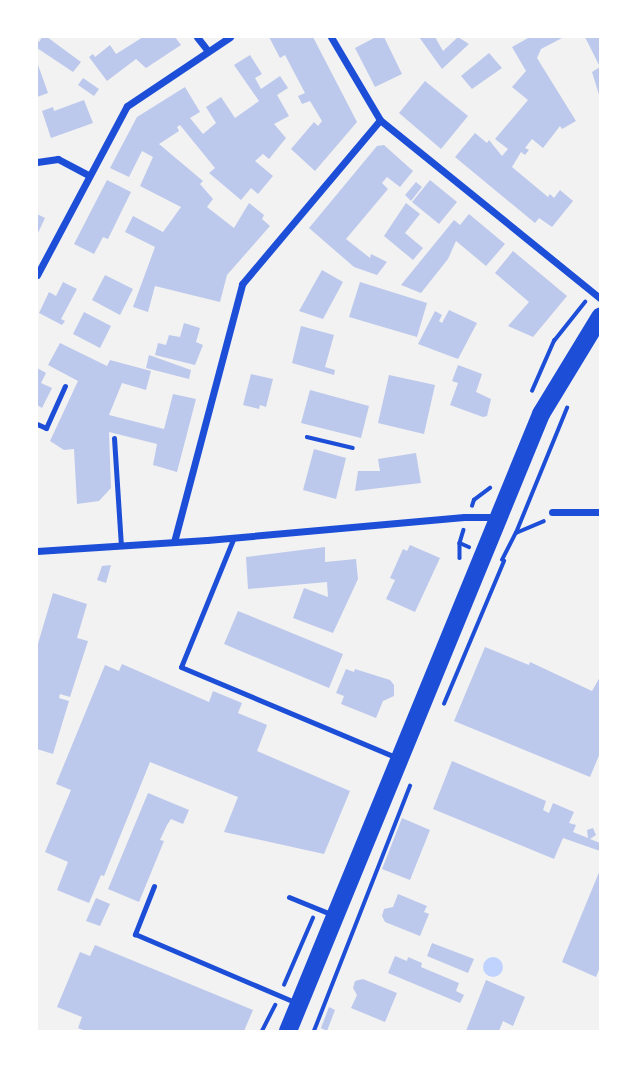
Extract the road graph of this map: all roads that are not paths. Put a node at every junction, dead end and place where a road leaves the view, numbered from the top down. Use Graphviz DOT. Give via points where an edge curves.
graph roads {
  1 [pos="197,37"];
  2 [pos="230,37"];
  3 [pos="331,37"];
  4 [pos="208,51"];
  5 [pos="380,120"];
  6 [pos="37,162"];
  7 [pos="88,175"];
  8 [pos="37,275"];
  9 [pos="600,298"];
  10 [pos="600,317"];
  11 [pos="65,386"];
  12 [pos="37,424"];
  13 [pos="114,438"];
  14 [pos="552,512"];
  15 [pos="600,512"];
  16 [pos="499,517"];
  17 [pos="234,537"];
  18 [pos="174,542"];
  19 [pos="121,545"];
  20 [pos="37,551"];
  21 [pos="400,760"];
  22 [pos="155,886"];
  23 [pos="289,897"];
  24 [pos="335,916"];
  25 [pos="300,1004"];
  26 [pos="288,1031"];
  1 -- 4 [label="street"];
  2 -- 4 [label="street"];
  3 -- 5 [label="street"];
  4 -- 7 [label="street" via="127,106"];
  5 -- 9 [label="street"];
  5 -- 18 [label="street" via="242,284"];
  6 -- 7 [label="street" via="58,159"];
  7 -- 8 [label="street"];
  10 -- 16 [label="main road" via="541,414"];
  11 -- 12 [label="lane" via="46,428"];
  13 -- 19 [label="lane"];
  14 -- 15 [label="street"];
  16 -- 17 [label="street"];
  16 -- 21 [label="main road"];
  17 -- 18 [label="street"];
  17 -- 21 [label="lane" via="181,667"];
  18 -- 19 [label="street"];
  19 -- 20 [label="street"];
  21 -- 24 [label="main road"];
  22 -- 25 [label="lane" via="135,934"];
  23 -- 24 [label="lane"];
  24 -- 25 [label="main road"];
  25 -- 26 [label="main road"];
}
